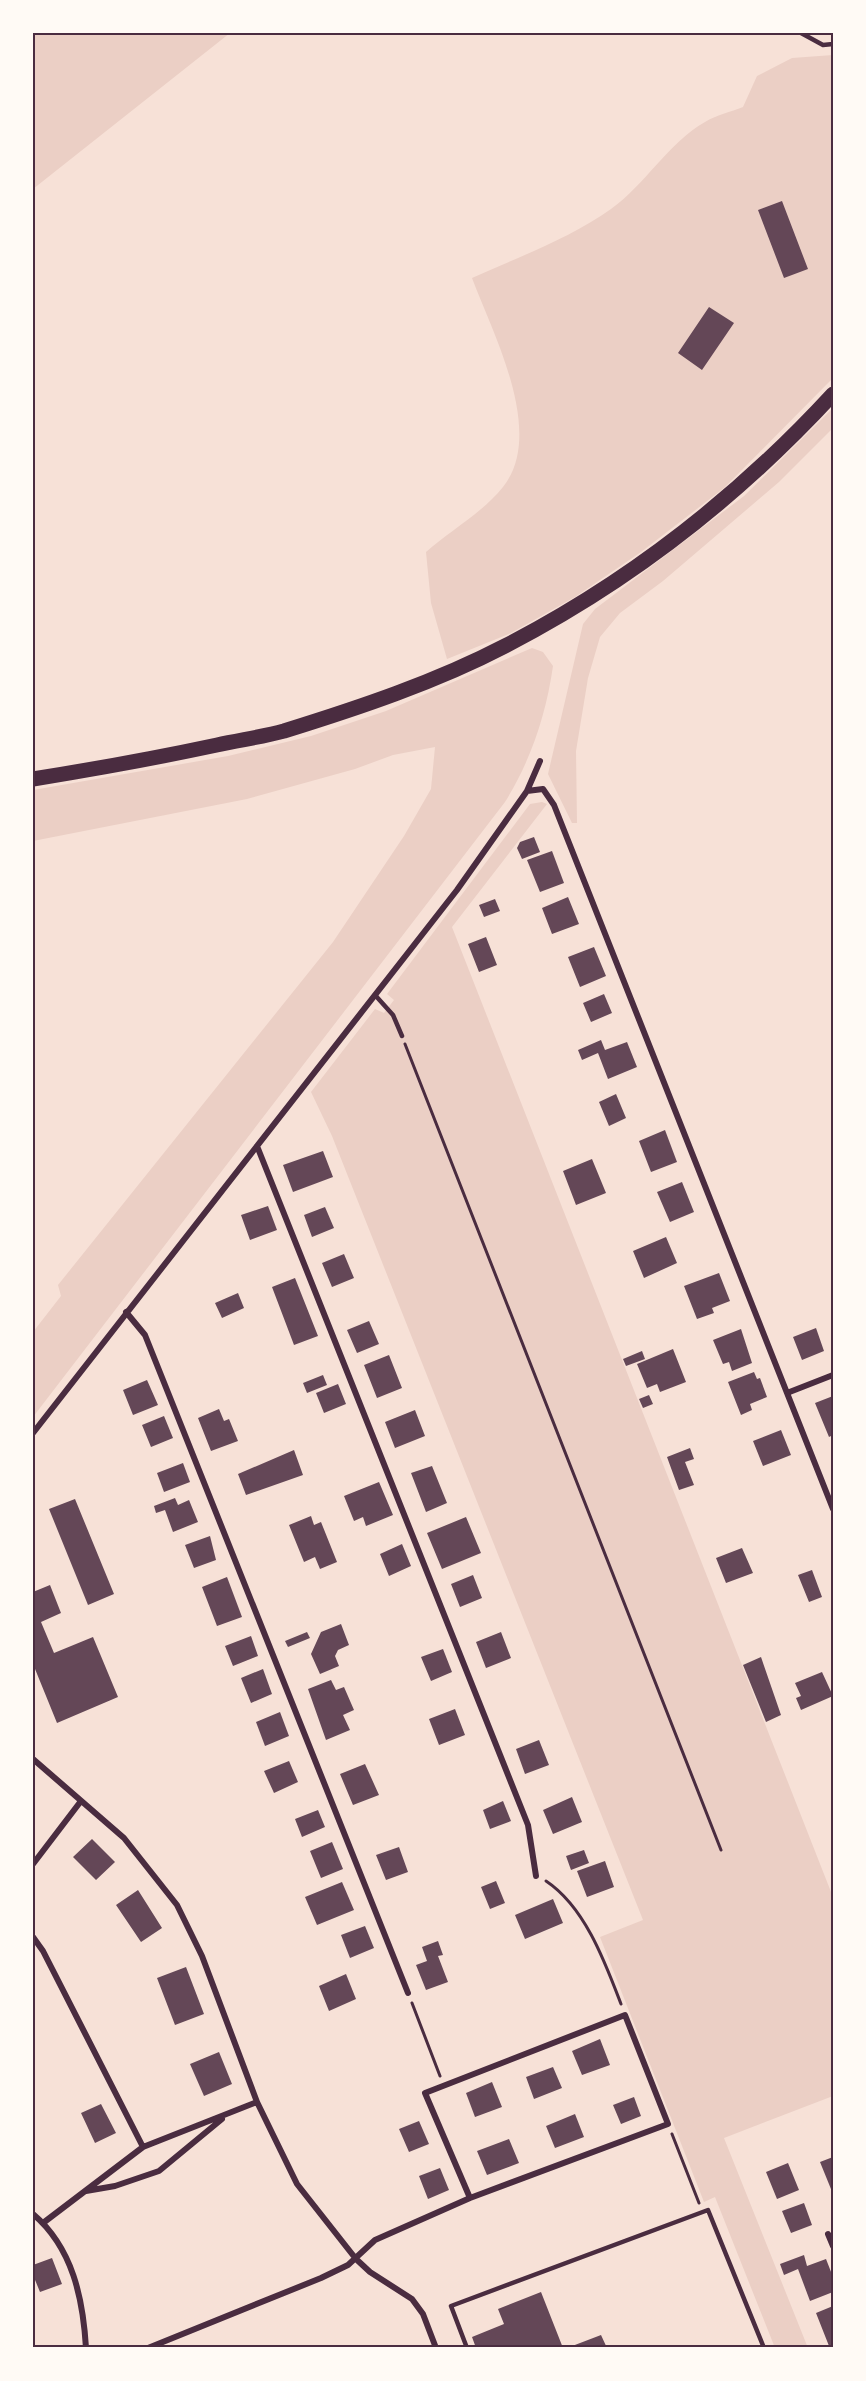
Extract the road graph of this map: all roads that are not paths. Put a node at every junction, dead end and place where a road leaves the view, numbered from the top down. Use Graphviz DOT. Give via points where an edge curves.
graph roads {
  1 [pos="801,33"];
  2 [pos="833,44"];
  3 [pos="833,394"];
  4 [pos="540,761"];
  5 [pos="33,779"];
  6 [pos="527,791"];
  7 [pos="375,995"];
  8 [pos="402,1036"];
  9 [pos="257,1146"];
  10 [pos="126,1312"];
  11 [pos="833,1375"];
  12 [pos="787,1393"];
  13 [pos="33,1433"];
  14 [pos="833,1509"];
  15 [pos="33,1759"];
  16 [pos="81,1801"];
  17 [pos="33,1864"];
  18 [pos="536,1876"];
  19 [pos="33,1937"];
  20 [pos="408,1994"];
  21 [pos="257,2102"];
  22 [pos="227,2114"];
  23 [pos="143,2147"];
  24 [pos="85,2191"];
  25 [pos="470,2198"];
  26 [pos="33,2214"];
  27 [pos="43,2223"];
  28 [pos="828,2234"];
  29 [pos="833,2246"];
  30 [pos="356,2259"];
  31 [pos="86,2348"];
  32 [pos="148,2348"];
  33 [pos="436,2348"];
  34 [pos="467,2348"];
  35 [pos="764,2348"];
  1 -- 2 [label="lane" via="823,45"];
  3 -- 5 [label="main road" via="730,495 668,545 504,647 437,676 282,731 141,762"];
  4 -- 6 [label="street"];
  6 -- 7 [label="street" via="457,890"];
  6 -- 12 [label="street" via="543,789 554,805"];
  7 -- 8 [label="lane" via="393,1014"];
  7 -- 9 [label="street"];
  9 -- 10 [label="street"];
  9 -- 18 [label="street" via="528,1825"];
  10 -- 13 [label="street"];
  10 -- 20 [label="street" via="145,1335"];
  11 -- 12 [label="street"];
  12 -- 14 [label="street"];
  15 -- 16 [label="street"];
  16 -- 17 [label="street"];
  16 -- 21 [label="street" via="124,1838 177,1905 202,1956"];
  19 -- 23 [label="street"];
  21 -- 22 [label="street"];
  21 -- 30 [label="street" via="297,2184"];
  22 -- 23 [label="street"];
  22 -- 24 [label="street" via="159,2171 115,2187"];
  23 -- 24 [label="street"];
  24 -- 27 [label="street"];
  25 -- 25 [label="street" via="425,2093 625,2015 668,2124"];
  25 -- 30 [label="street" via="375,2240"];
  26 -- 27 [label="street"];
  27 -- 31 [label="street" via="74,2272 84,2306"];
  28 -- 29 [label="street"];
  30 -- 32 [label="street" via="321,2278"];
  30 -- 33 [label="street" via="412,2299 423,2314"];
  34 -- 35 [label="lane" via="451,2306 708,2210"];
}
